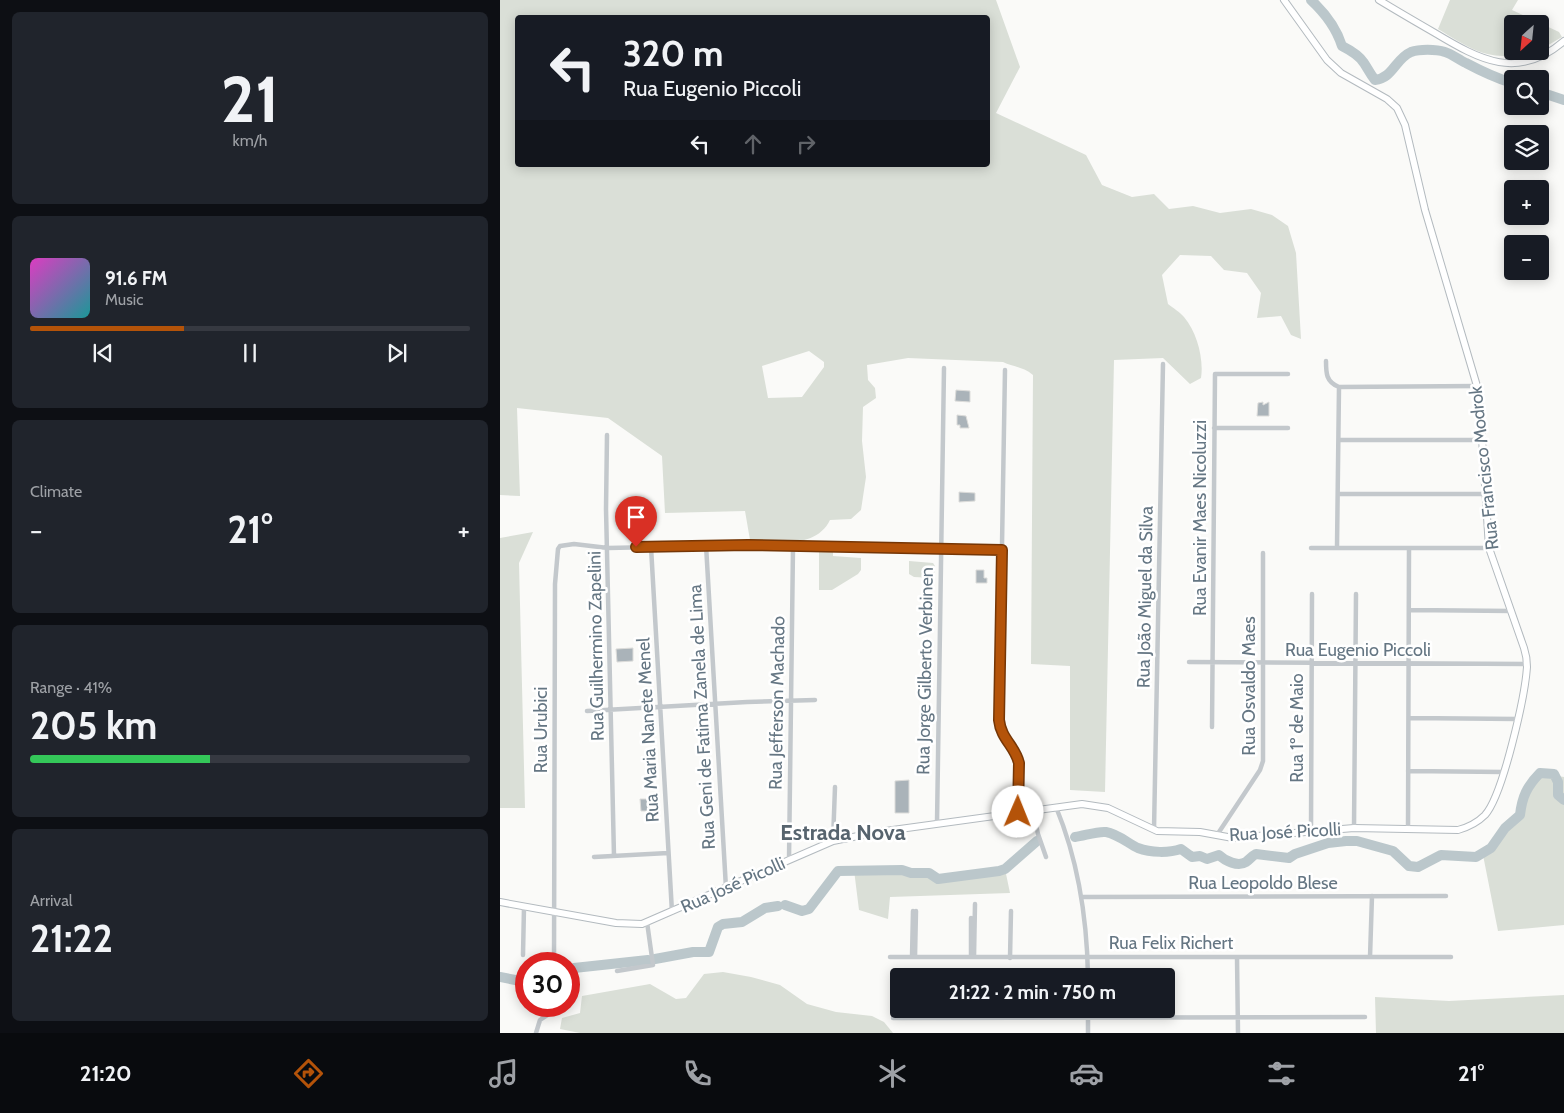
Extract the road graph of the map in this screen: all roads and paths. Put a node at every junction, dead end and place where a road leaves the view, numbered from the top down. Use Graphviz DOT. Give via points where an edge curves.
graph roads {
  1 [pos="1284,0"];
  2 [pos="1379,0"];
  3 [pos="1564,41"];
  4 [pos="1326,361"];
  5 [pos="1163,364"];
  6 [pos="944,368"];
  7 [pos="1005,370"];
  8 [pos="1288,374"];
  9 [pos="1477,386"];
  10 [pos="1339,387"];
  11 [pos="1214,428"];
  12 [pos="1288,428"];
  13 [pos="607,435"];
  14 [pos="1339,440"];
  15 [pos="1482,440"];
  16 [pos="1339,494"];
  17 [pos="1485,494"];
  18 [pos="706,545"];
  19 [pos="651,547"];
  20 [pos="793,547"];
  21 [pos="1337,547"];
  22 [pos="608,548"];
  23 [pos="1312,548"];
  24 [pos="1409,548"];
  25 [pos="1489,548"];
  26 [pos="941,549"];
  27 [pos="1002,550"];
  28 [pos="1263,553"];
  29 [pos="1312,594"];
  30 [pos="1356,594"];
  31 [pos="1409,610"];
  32 [pos="1512,611"];
  33 [pos="1189,662"];
  34 [pos="1213,662"];
  35 [pos="1311,663"];
  36 [pos="1263,664"];
  37 [pos="1355,664"];
  38 [pos="1409,664"];
  39 [pos="1527,664"];
  40 [pos="791,700"];
  41 [pos="815,700"];
  42 [pos="715,704"];
  43 [pos="661,706"];
  44 [pos="610,710"];
  45 [pos="588,711"];
  46 [pos="1409,718"];
  47 [pos="1517,719"];
  48 [pos="1212,727"];
  49 [pos="1408,771"];
  50 [pos="1504,772"];
  51 [pos="835,787"];
  52 [pos="1056,807"];
  53 [pos="1033,811"];
  54 [pos="1018,812"];
  55 [pos="937,823"];
  56 [pos="1354,828"];
  57 [pos="1408,828"];
  58 [pos="1154,830"];
  59 [pos="1310,831"];
  60 [pos="1217,835"];
  61 [pos="833,842"];
  62 [pos="668,853"];
  63 [pos="614,856"];
  64 [pos="594,857"];
  65 [pos="1046,857"];
  66 [pos="788,860"];
  67 [pos="726,888"];
  68 [pos="1372,896"];
  69 [pos="1446,896"];
  70 [pos="1081,897"];
  71 [pos="500,902"];
  72 [pos="976,904"];
  73 [pos="524,907"];
  74 [pos="914,911"];
  75 [pos="1011,911"];
  76 [pos="554,912"];
  77 [pos="672,912"];
  78 [pos="971,918"];
  79 [pos="647,922"];
  80 [pos="523,952"];
  81 [pos="554,952"];
  82 [pos="890,957"];
  83 [pos="913,957"];
  84 [pos="973,957"];
  85 [pos="1088,957"];
  86 [pos="1237,957"];
  87 [pos="1370,957"];
  88 [pos="1451,957"];
  89 [pos="1010,958"];
  90 [pos="1088,968"];
  91 [pos="617,971"];
  92 [pos="544,1017"];
  93 [pos="1175,1017"];
  94 [pos="1237,1017"];
  95 [pos="1088,1018"];
  96 [pos="1364,1018"];
  97 [pos="536,1033"];
  98 [pos="1088,1033"];
  99 [pos="1238,1033"];
  1 -- 9 [label="street, Rua Francisco Modrok" via="1327,60 1341,73 1387,99 1402,116 1425,210"];
  2 -- 3 [label="street" via="1486,60 1503,63 1528,61 1550,52"];
  4 -- 10 [label="street" via="1328,380"];
  5 -- 58 [label="street, Rua João Miguel da Silva"];
  6 -- 26 [label="street, Rua Jorge Gilberto Verbinen"];
  7 -- 27 [label="street"];
  8 -- 11 [label="street, Rua Evanir Maes Nicoluzzi" via="1214,374"];
  9 -- 10 [label="street"];
  9 -- 15 [label="street, Rua Francisco Modrok"];
  10 -- 14 [label="street"];
  11 -- 12 [label="street"];
  11 -- 34 [label="street, Rua Evanir Maes Nicoluzzi"];
  13 -- 22 [label="street, Rua Guilhermino Zapelini"];
  14 -- 15 [label="street"];
  14 -- 16 [label="street"];
  15 -- 17 [label="street, Rua Francisco Modrok"];
  16 -- 17 [label="street"];
  16 -- 21 [label="street"];
  17 -- 25 [label="street, Rua Francisco Modrok"];
  18 -- 19 [label="street"];
  18 -- 20 [label="street"];
  18 -- 42 [label="street, Rua Geni de Fatima Zanela de Lima"];
  19 -- 22 [label="street"];
  19 -- 43 [label="street, Rua Maria Nanete Menel"];
  20 -- 26 [label="street"];
  20 -- 40 [label="street, Rua Jefferson Machado"];
  21 -- 23 [label="street"];
  21 -- 24 [label="street"];
  22 -- 44 [label="street, Rua Guilhermino Zapelini"];
  22 -- 76 [label="street, Rua Urubici" via="567,544 558,548 555,584"];
  24 -- 25 [label="street"];
  24 -- 31 [label="street"];
  25 -- 32 [label="street, Rua Francisco Modrok"];
  26 -- 27 [label="street"];
  26 -- 55 [label="street, Rua Jorge Gilberto Verbinen"];
  27 -- 54 [label="street" via="999,720 1000,731 1018,757"];
  28 -- 36 [label="street, Rua Osvaldo Maes"];
  29 -- 35 [label="street, Rua 1º de Maio"];
  30 -- 37 [label="street"];
  31 -- 32 [label="street"];
  31 -- 38 [label="street"];
  32 -- 39 [label="street, Rua Francisco Modrok"];
  33 -- 34 [label="street, Rua Eugenio Piccoli"];
  34 -- 36 [label="street, Rua Eugenio Piccoli"];
  34 -- 48 [label="street, Rua Evanir Maes Nicoluzzi"];
  35 -- 36 [label="street, Rua Eugenio Piccoli"];
  35 -- 37 [label="street, Rua Eugenio Piccoli"];
  35 -- 59 [label="street, Rua 1º de Maio"];
  36 -- 60 [label="street, Rua Osvaldo Maes" via="1262,766"];
  37 -- 38 [label="street, Rua Eugenio Piccoli"];
  37 -- 56 [label="street"];
  38 -- 39 [label="street, Rua Eugenio Piccoli"];
  38 -- 46 [label="street"];
  39 -- 47 [label="street, Rua Francisco Modrok"];
  40 -- 41 [label="street"];
  40 -- 42 [label="street"];
  40 -- 66 [label="street, Rua Jefferson Machado"];
  42 -- 43 [label="street"];
  42 -- 67 [label="street, Rua Geni de Fatima Zanela de Lima"];
  43 -- 44 [label="street"];
  43 -- 62 [label="street, Rua Maria Nanete Menel"];
  44 -- 45 [label="street"];
  44 -- 63 [label="street, Rua Guilhermino Zapelini"];
  46 -- 47 [label="street"];
  46 -- 49 [label="street"];
  47 -- 50 [label="street, Rua Francisco Modrok"];
  49 -- 50 [label="street"];
  49 -- 57 [label="street"];
  50 -- 57 [label="street, Rua Francisco Modrok" via="1490,807 1479,821 1458,830"];
  51 -- 61 [label="street"];
  52 -- 53 [label="street, Rua José Picolli"];
  52 -- 58 [label="street, Rua José Picolli" via="1101,806"];
  52 -- 70 [label="street" via="1071,849"];
  53 -- 54 [label="street, Rua José Picolli"];
  53 -- 65 [label="street"];
  54 -- 55 [label="street, Rua José Picolli"];
  55 -- 61 [label="street, Rua José Picolli"];
  56 -- 57 [label="street, Rua José Picolli"];
  56 -- 59 [label="street, Rua José Picolli"];
  58 -- 60 [label="street, Rua José Picolli"];
  59 -- 60 [label="street, Rua José Picolli" via="1244,838"];
  61 -- 66 [label="street, Rua José Picolli"];
  62 -- 63 [label="street"];
  62 -- 77 [label="street, Rua Maria Nanete Menel"];
  63 -- 64 [label="street"];
  66 -- 67 [label="street, Rua José Picolli"];
  67 -- 77 [label="street, Rua José Picolli"];
  68 -- 69 [label="street, Rua Leopoldo Blese"];
  68 -- 70 [label="street, Rua Leopoldo Blese"];
  68 -- 87 [label="street"];
  70 -- 85 [label="street"];
  71 -- 73 [label="street, Rua José Picolli"];
  72 -- 84 [label="street"];
  73 -- 76 [label="street, Rua José Picolli"];
  73 -- 80 [label="street"];
  74 -- 83 [label="street"];
  75 -- 89 [label="street"];
  76 -- 79 [label="street, Rua José Picolli" via="631,925"];
  76 -- 81 [label="street, Rua Urubici"];
  77 -- 79 [label="street, Rua José Picolli"];
  78 -- 84 [label="street"];
  79 -- 91 [label="street" via="653,965"];
  82 -- 83 [label="street, Rua Felix Richert"];
  83 -- 84 [label="street, Rua Felix Richert"];
  84 -- 89 [label="street, Rua Felix Richert"];
  85 -- 86 [label="street, Rua Felix Richert"];
  85 -- 89 [label="street, Rua Felix Richert"];
  85 -- 90 [label="street"];
  86 -- 87 [label="street, Rua Felix Richert"];
  86 -- 94 [label="street"];
  87 -- 88 [label="street, Rua Felix Richert"];
  92 -- 97 [label="street" via="540,1020"];
  93 -- 94 [label="street"];
  94 -- 96 [label="street"];
  94 -- 99 [label="street"];
  95 -- 98 [label="street"];
}
